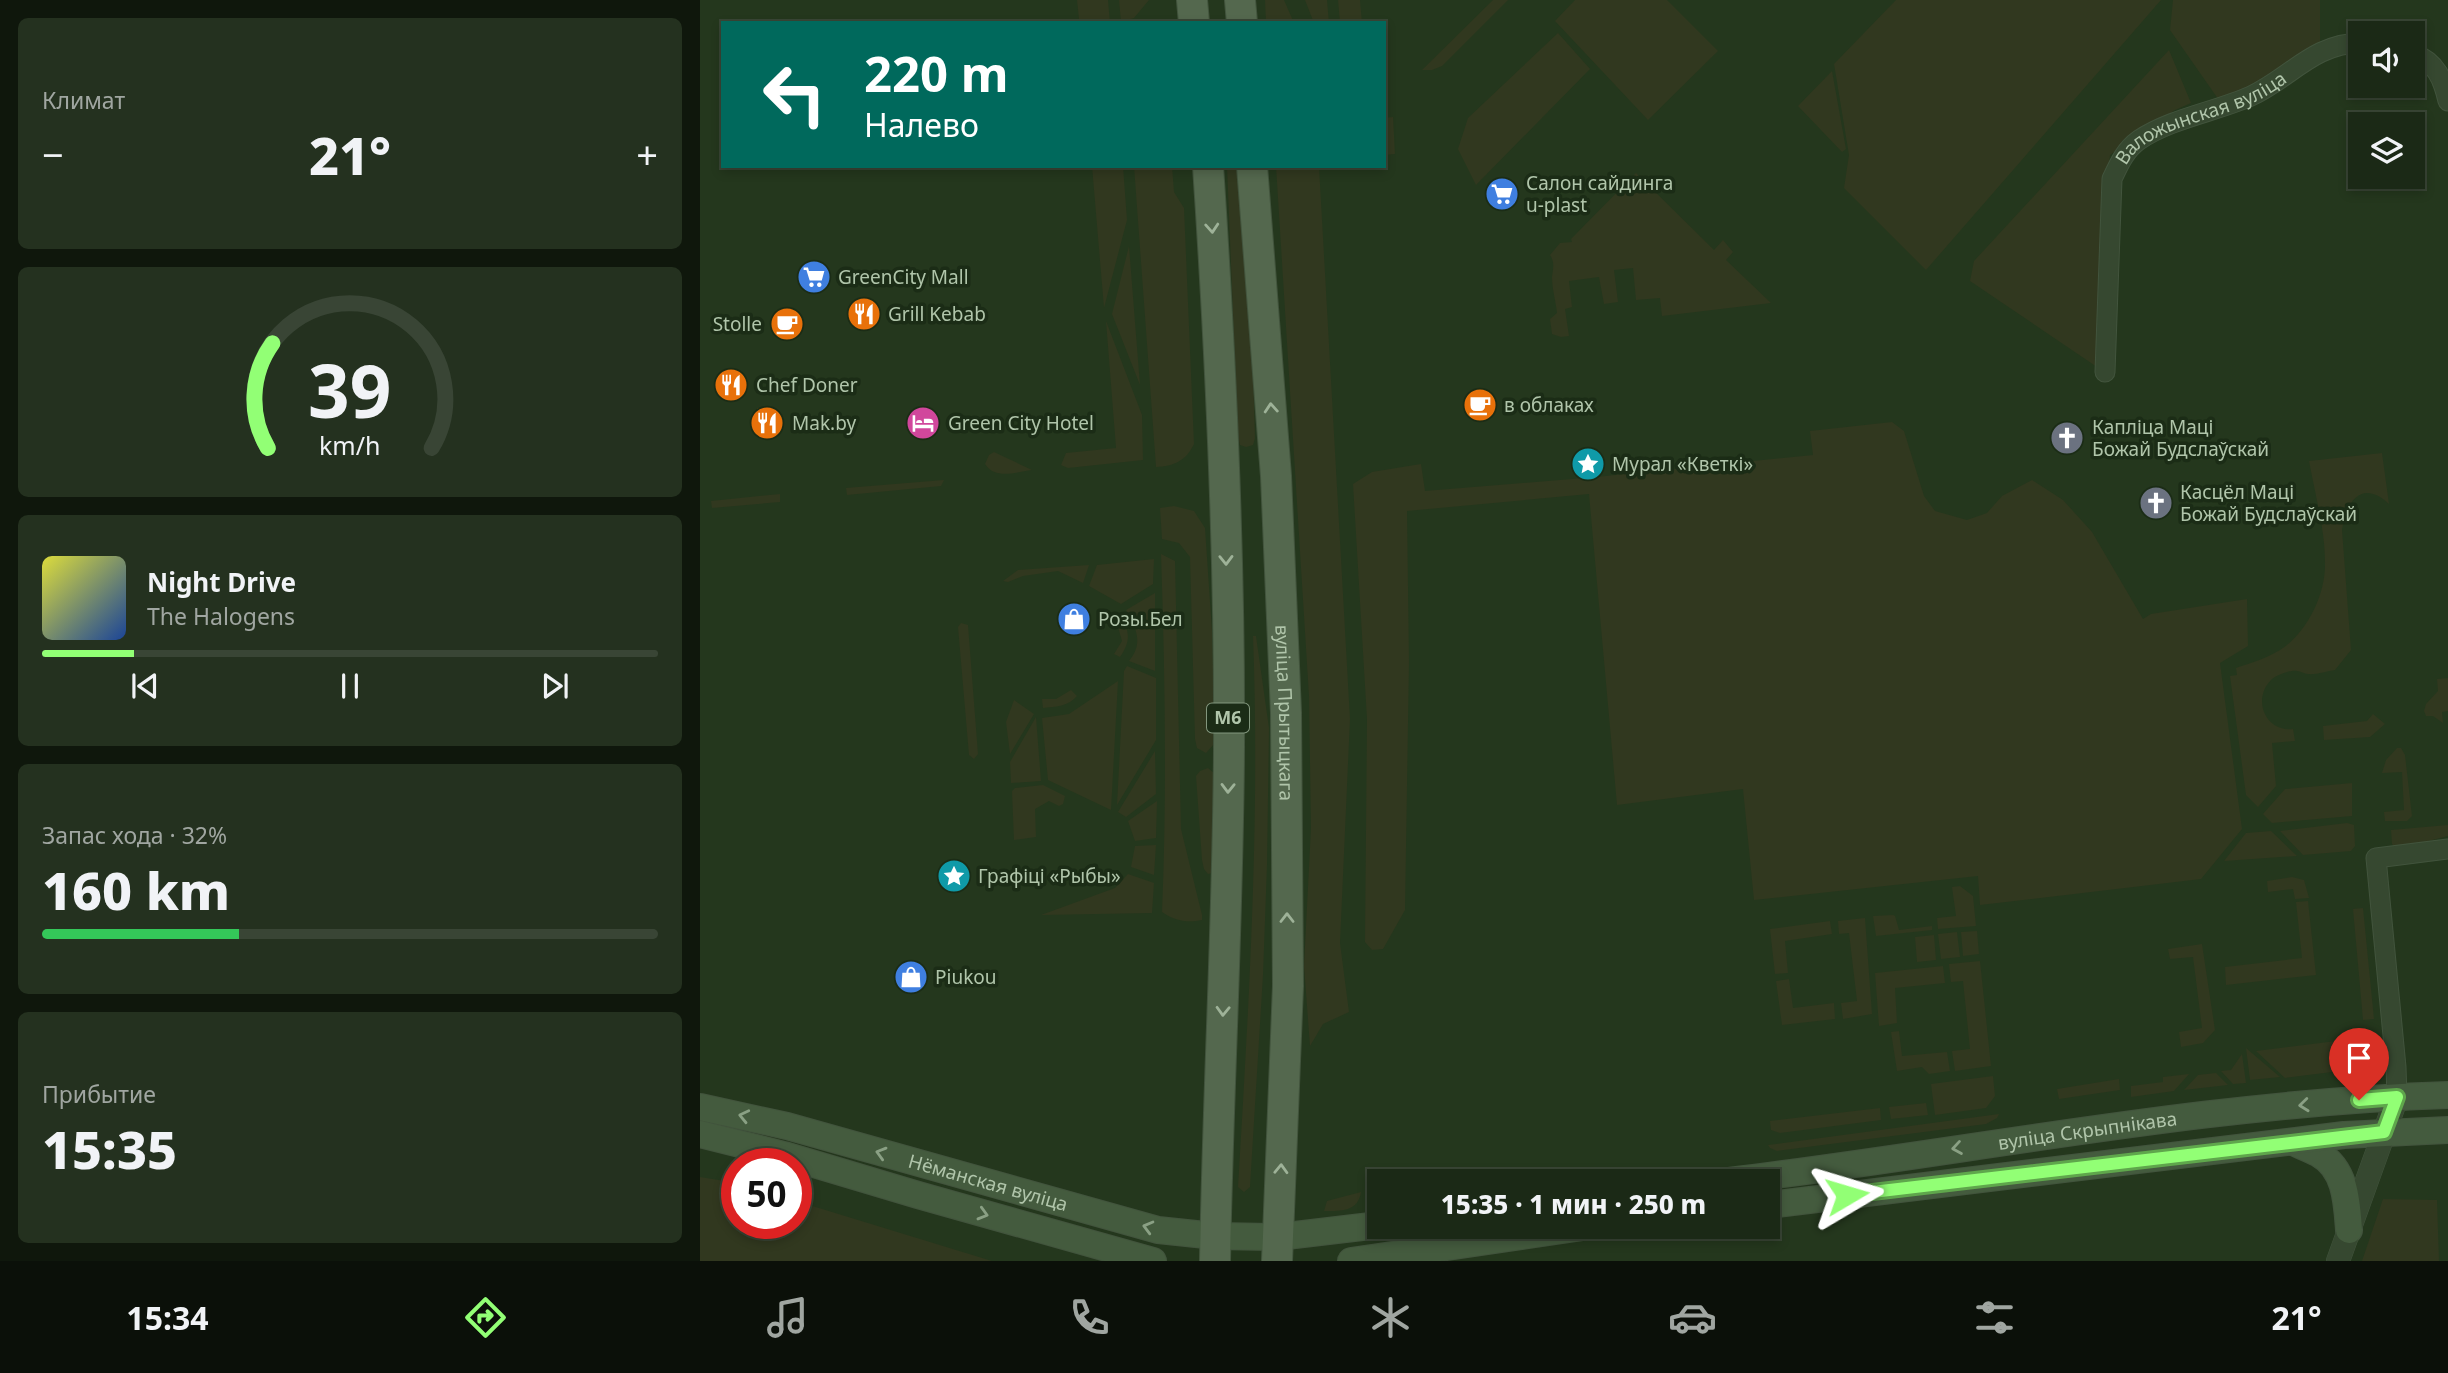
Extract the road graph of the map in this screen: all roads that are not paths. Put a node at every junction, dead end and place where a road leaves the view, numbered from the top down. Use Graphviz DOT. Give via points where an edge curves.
graph roads {
  1 [pos="1192,0"];
  2 [pos="1240,0"];
  3 [pos="1194,21"];
  4 [pos="1242,21"];
  5 [pos="2348,43"];
  6 [pos="2425,60"];
  7 [pos="2448,101"];
  8 [pos="1208,168"];
  9 [pos="1252,168"];
  10 [pos="2105,372"];
  11 [pos="2448,849"];
  12 [pos="2448,1095"];
  13 [pos="2397,1097"];
  14 [pos="700,1107"];
  15 [pos="2448,1129"];
  16 [pos="2384,1132"];
  17 [pos="700,1134"];
  18 [pos="2291,1142"];
  19 [pos="1780,1174"];
  20 [pos="1780,1204"];
  21 [pos="1367,1228"];
  22 [pos="2349,1230"];
  23 [pos="1503,1239"];
  24 [pos="1215,1249"];
  25 [pos="1278,1249"];
  26 [pos="1364,1260"];
  27 [pos="1153,1261"];
  28 [pos="2337,1261"];
  1 -- 3 [label="main road"];
  2 -- 4 [label="main road"];
  5 -- 10 [label="street, Валожынская вуліца" via="2310,56 2251,96 2155,132 2123,154 2112,179"];
  6 -- 7 [label="street" via="2444,83"];
  8 -- 24 [label="main road, М6, one-way" via="1225,492 1229,748"];
  25 -- 9 [label="main road, вуліца Прытыцкага, one-way" via="1287,986 1286,713 1276,476"];
  11 -- 13 [label="street" via="2376,858"];
  12 -- 13 [label="main road, вуліца Скрыпнікава"];
  13 -- 16 [label="street"];
  13 -- 19 [label="main road, вуліца Скрыпнікава, one-way" via="2017,1139"];
  24 -- 14 [label="main road, Нёманская вуліца, one-way" via="787,1126"];
  15 -- 16 [label="main road, вуліца Скрыпнікава"];
  16 -- 18 [label="main road, вуліца Скрыпнікава"];
  16 -- 22 [label="street"];
  17 -- 27 [label="main road, Нёманская вуліца, one-way"];
  18 -- 20 [label="main road, вуліца Скрыпнікава"];
  18 -- 22 [label="main road" via="2322,1155 2337,1172 2347,1194"];
  21 -- 25 [label="main road"];
  22 -- 28 [label="street"];
  23 -- 26 [label="main road"];
  24 -- 25 [label="main road, Нёманская вуліца"];
}
